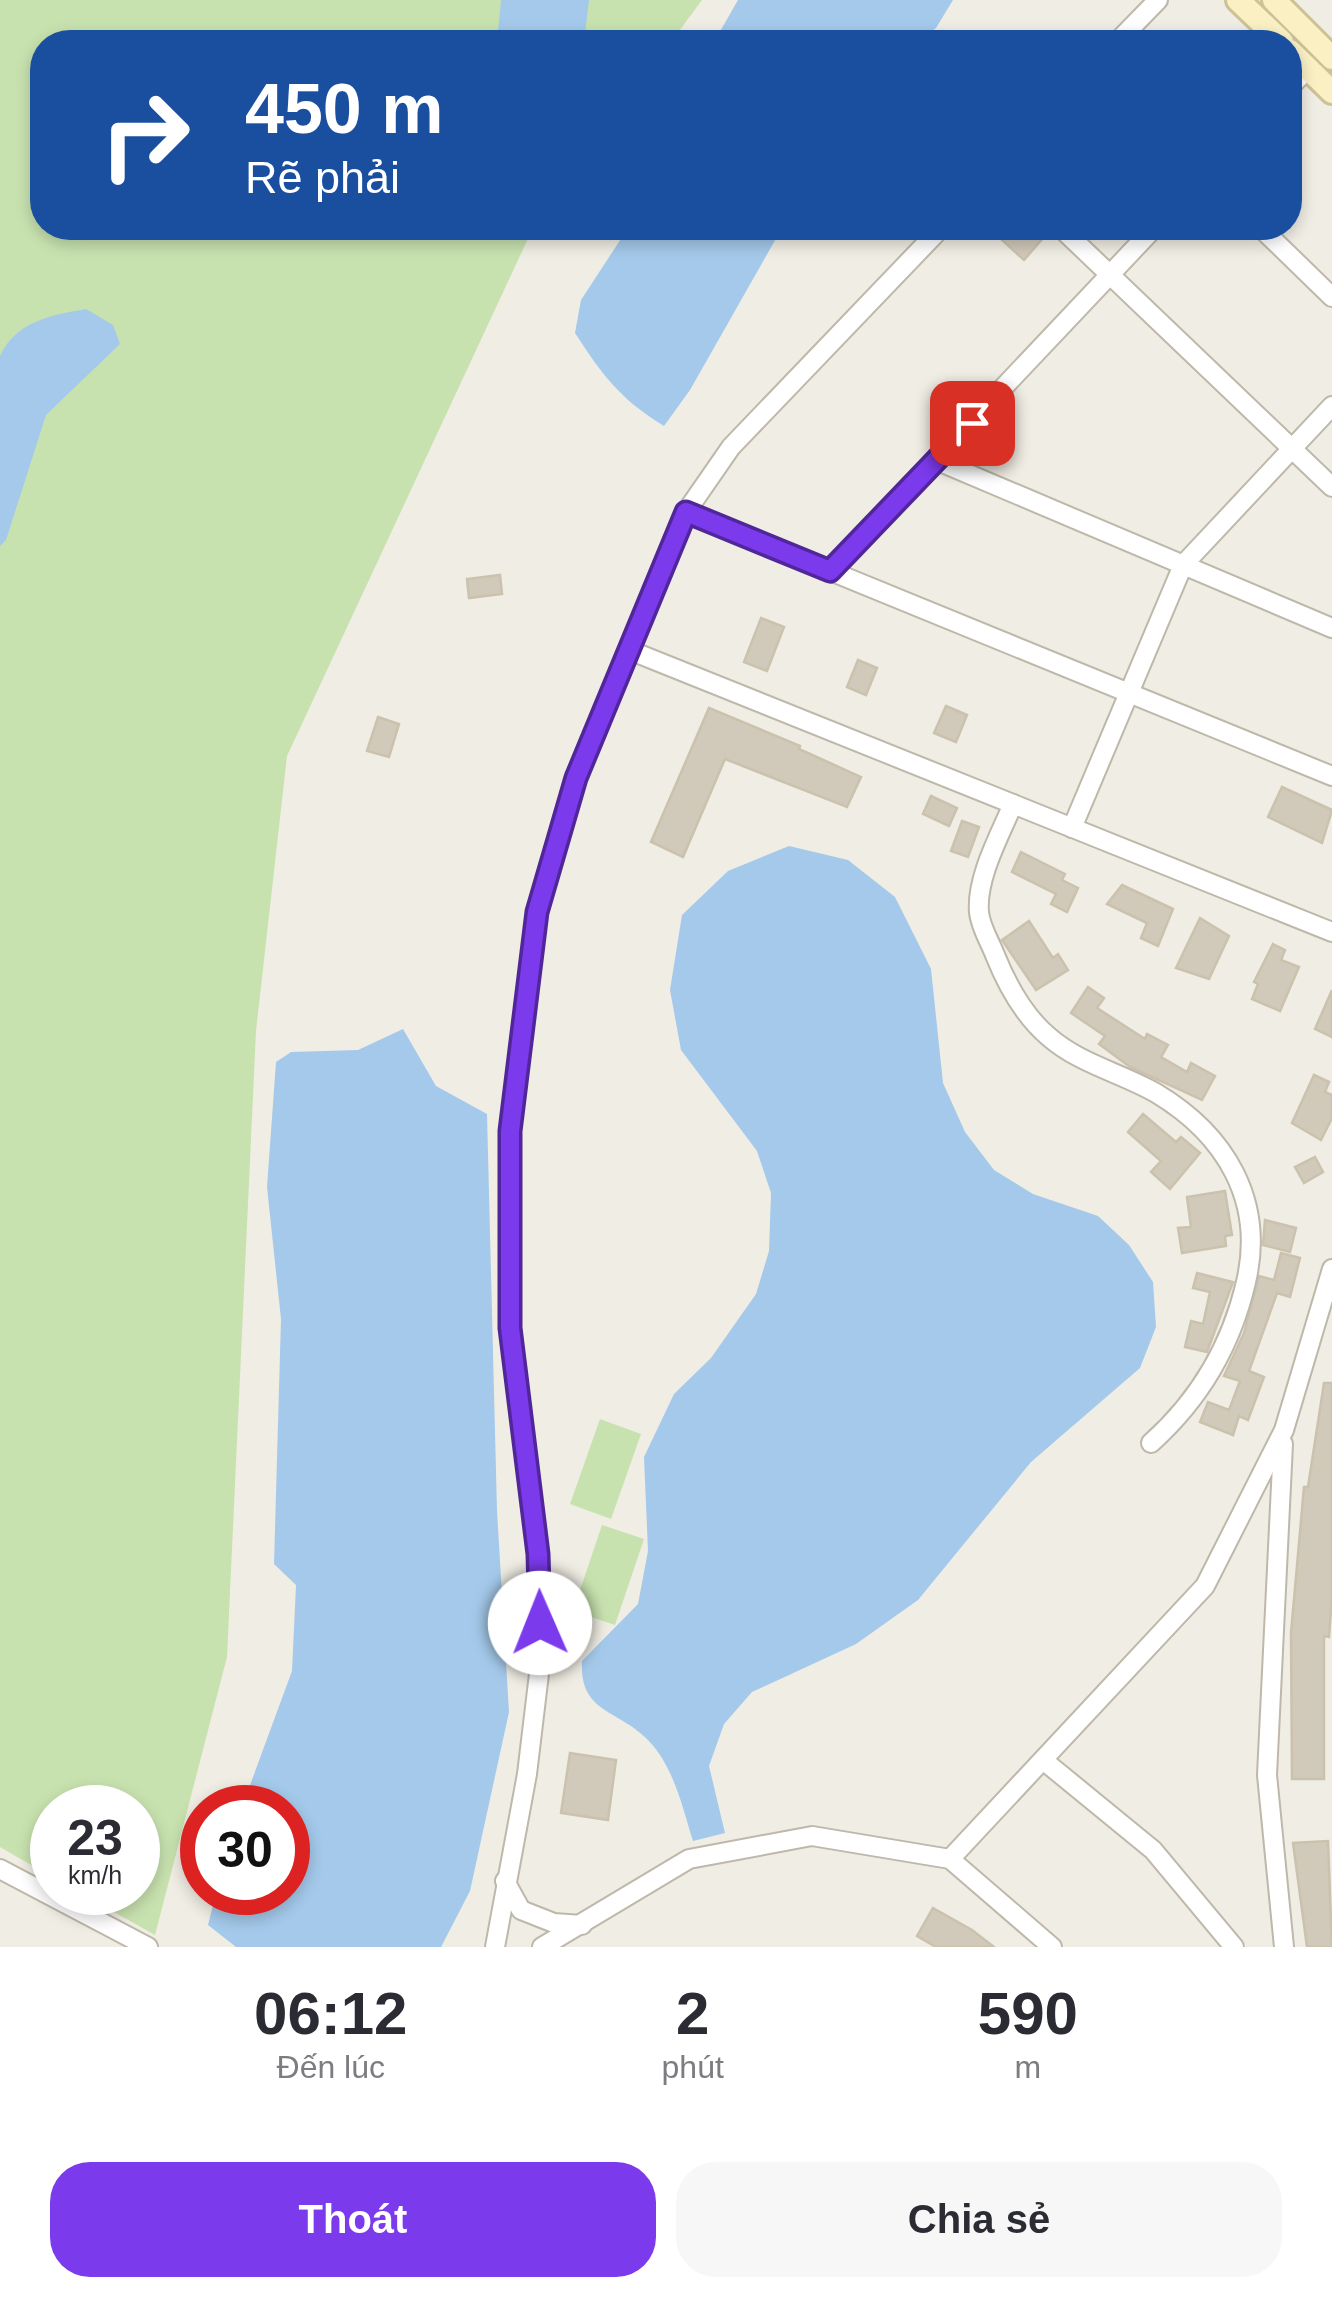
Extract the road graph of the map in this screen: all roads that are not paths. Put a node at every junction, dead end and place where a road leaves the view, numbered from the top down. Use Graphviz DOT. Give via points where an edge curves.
graph roads {
  1 [pos="1158,0"];
  2 [pos="1238,0"];
  3 [pos="1274,0"];
  4 [pos="1129,30"];
  5 [pos="1269,30"];
  6 [pos="1332,58"];
  7 [pos="1302,62"];
  8 [pos="1308,68"];
  9 [pos="1302,74"];
  10 [pos="1332,92"];
  11 [pos="929,240"];
  12 [pos="1074,240"];
  13 [pos="1142,240"];
  14 [pos="1273,240"];
  15 [pos="1109,274"];
  16 [pos="1332,297"];
  17 [pos="1332,406"];
  18 [pos="1291,448"];
  19 [pos="938,460"];
  20 [pos="1332,487"];
  21 [pos="686,512"];
  22 [pos="1183,565"];
  23 [pos="830,571"];
  24 [pos="1332,628"];
  25 [pos="629,650"];
  26 [pos="1127,692"];
  27 [pos="1332,776"];
  28 [pos="1013,804"];
  29 [pos="1072,828"];
  30 [pos="1332,932"];
  31 [pos="1332,1269"];
  32 [pos="1284,1430"];
  33 [pos="1151,1443"];
  34 [pos="1043,1760"];
  35 [pos="950,1859"];
  36 [pos="0,1868"];
  37 [pos="506,1881"];
  38 [pos="582,1924"];
  39 [pos="148,1947"];
  40 [pos="495,1947"];
  41 [pos="542,1947"];
  42 [pos="1052,1947"];
  43 [pos="1234,1947"];
  44 [pos="1284,1947"];
  1 -- 4 [label="street"];
  2 -- 5 [label="main road"];
  3 -- 6 [label="main road"];
  7 -- 8 [label="main road"];
  8 -- 9 [label="street"];
  8 -- 10 [label="main road"];
  11 -- 21 [label="street" via="758,417"];
  12 -- 15 [label="street"];
  13 -- 15 [label="street"];
  14 -- 16 [label="street"];
  15 -- 18 [label="street"];
  15 -- 19 [label="street"];
  17 -- 18 [label="street"];
  18 -- 20 [label="street"];
  18 -- 22 [label="street"];
  19 -- 22 [label="street"];
  19 -- 23 [label="street"];
  21 -- 23 [label="street"];
  21 -- 25 [label="street"];
  22 -- 24 [label="street"];
  22 -- 26 [label="street"];
  23 -- 26 [label="street"];
  25 -- 28 [label="street"];
  25 -- 37 [label="street" via="576,778 537,912 510,1131 510,1328 538,1554 541,1657"];
  26 -- 27 [label="street"];
  26 -- 29 [label="street"];
  28 -- 29 [label="street"];
  28 -- 33 [label="street" via="979,912 1026,1014 1050,1039 1154,1092 1203,1126 1233,1162 1250,1211 1254,1251 1214,1371"];
  29 -- 30 [label="street"];
  31 -- 32 [label="street"];
  32 -- 34 [label="street" via="1205,1586"];
  32 -- 44 [label="street" via="1267,1775"];
  34 -- 35 [label="street"];
  34 -- 43 [label="street" via="1153,1850"];
  35 -- 38 [label="street" via="812,1836 765,1842 689,1860"];
  35 -- 42 [label="street"];
  36 -- 39 [label="street"];
  37 -- 38 [label="street" via="522,1910 554,1923"];
  37 -- 40 [label="street"];
  38 -- 41 [label="street"];
}
